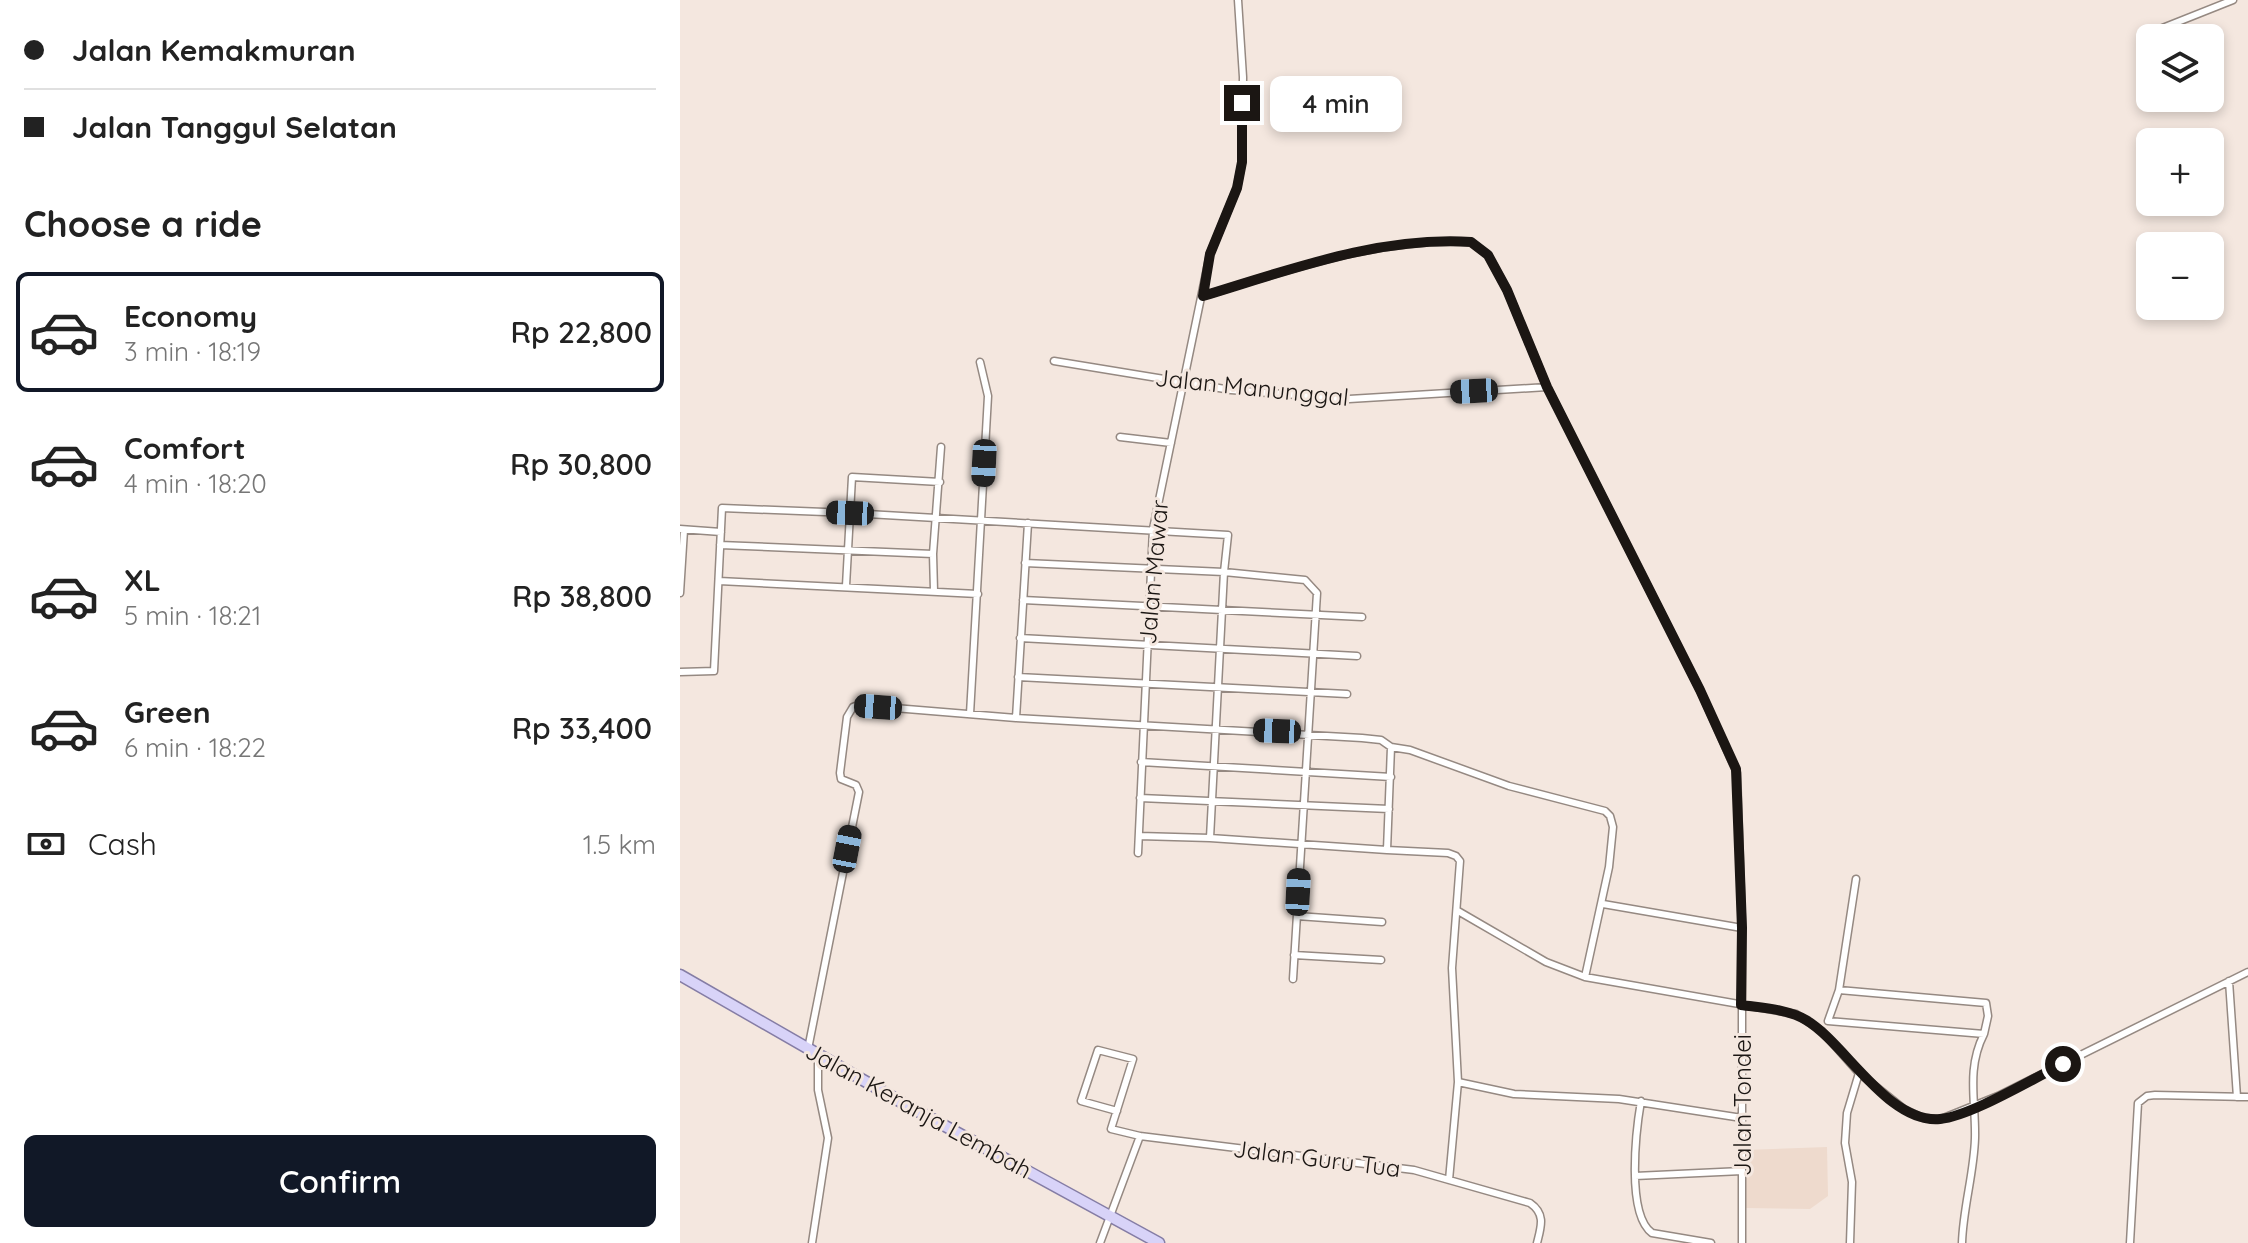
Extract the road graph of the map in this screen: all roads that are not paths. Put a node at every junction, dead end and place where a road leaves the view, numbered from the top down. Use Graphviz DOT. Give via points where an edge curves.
graph roads {
  1 [pos="1238,0"];
  2 [pos="2233,0"];
  3 [pos="2173,24"];
  4 [pos="1203,296"];
  5 [pos="1054,361"];
  6 [pos="980,362"];
  7 [pos="1184,381"];
  8 [pos="1547,387"];
  9 [pos="1120,437"];
  10 [pos="1171,443"];
  11 [pos="941,447"];
  12 [pos="940,482"];
  13 [pos="850,513"];
  14 [pos="937,518"];
  15 [pos="981,521"];
  16 [pos="1028,523"];
  17 [pos="1153,529"];
  18 [pos="682,530"];
  19 [pos="721,532"];
  20 [pos="720,545"];
  21 [pos="848,552"];
  22 [pos="933,554"];
  23 [pos="1025,563"];
  24 [pos="1150,568"];
  25 [pos="1224,572"];
  26 [pos="719,581"];
  27 [pos="846,586"];
  28 [pos="934,591"];
  29 [pos="680,593"];
  30 [pos="978,594"];
  31 [pos="1023,600"];
  32 [pos="1149,605"];
  33 [pos="1223,610"];
  34 [pos="1317,615"];
  35 [pos="1362,617"];
  36 [pos="1020,638"];
  37 [pos="1146,644"];
  38 [pos="1221,647"];
  39 [pos="1314,652"];
  40 [pos="1357,656"];
  41 [pos="680,672"];
  42 [pos="1018,677"];
  43 [pos="1144,683"];
  44 [pos="1218,687"];
  45 [pos="1312,691"];
  46 [pos="1347,694"];
  47 [pos="970,714"];
  48 [pos="1016,718"];
  49 [pos="1142,725"];
  50 [pos="1217,729"];
  51 [pos="1307,732"];
  52 [pos="1391,747"];
  53 [pos="1141,762"];
  54 [pos="1214,765"];
  55 [pos="1306,772"];
  56 [pos="1391,777"];
  57 [pos="1140,798"];
  58 [pos="1211,800"];
  59 [pos="1303,806"];
  60 [pos="1389,809"];
  61 [pos="1139,836"];
  62 [pos="1210,838"];
  63 [pos="1300,844"];
  64 [pos="1387,850"];
  65 [pos="1138,853"];
  66 [pos="1856,879"];
  67 [pos="1603,904"];
  68 [pos="1458,911"];
  69 [pos="1297,916"];
  70 [pos="1382,922"];
  71 [pos="1742,928"];
  72 [pos="1294,955"];
  73 [pos="1381,960"];
  74 [pos="2248,972"];
  75 [pos="680,975"];
  76 [pos="1585,977"];
  77 [pos="1293,979"];
  78 [pos="2229,981"];
  79 [pos="1839,990"];
  80 [pos="1741,1005"];
  81 [pos="1828,1021"];
  82 [pos="1822,1031"];
  83 [pos="1984,1034"];
  84 [pos="813,1052"];
  85 [pos="1859,1073"];
  86 [pos="1458,1082"];
  87 [pos="2237,1097"];
  88 [pos="2248,1097"];
  89 [pos="1641,1101"];
  90 [pos="1973,1107"];
  91 [pos="1117,1111"];
  92 [pos="1742,1118"];
  93 [pos="1140,1136"];
  94 [pos="1742,1171"];
  95 [pos="1635,1176"];
  96 [pos="1449,1180"];
  97 [pos="1111,1217"];
  98 [pos="812,1243"];
  99 [pos="1100,1243"];
  100 [pos="1159,1243"];
  101 [pos="1537,1243"];
  102 [pos="1711,1243"];
  103 [pos="1742,1243"];
  104 [pos="1850,1243"];
  105 [pos="1962,1243"];
  106 [pos="2130,1243"];
  1 -- 4 [label="street, Jalan Mawar" via="1242,162 1210,254"];
  2 -- 3 [label="street"];
  4 -- 7 [label="street, Jalan Mawar"];
  4 -- 8 [label="street, Jalan Tondei" via="1353,254 1471,242 1488,255 1507,290"];
  5 -- 7 [label="street, Jalan Manunggal"];
  6 -- 15 [label="street" via="988,396"];
  7 -- 8 [label="street, Jalan Manunggal" via="1349,399"];
  7 -- 10 [label="street, Jalan Mawar"];
  8 -- 71 [label="street, Jalan Tondei" via="1736,769"];
  9 -- 10 [label="street"];
  10 -- 17 [label="street, Jalan Mawar"];
  11 -- 12 [label="street"];
  12 -- 13 [label="street" via="852,477"];
  12 -- 14 [label="street"];
  13 -- 14 [label="street"];
  13 -- 19 [label="street" via="722,508"];
  13 -- 21 [label="street"];
  14 -- 15 [label="street"];
  14 -- 22 [label="street"];
  15 -- 16 [label="street"];
  15 -- 30 [label="street"];
  16 -- 17 [label="street"];
  16 -- 23 [label="street"];
  17 -- 24 [label="street, Jalan Mawar"];
  17 -- 25 [label="street" via="1228,535"];
  18 -- 19 [label="street"];
  18 -- 29 [label="street"];
  19 -- 20 [label="street"];
  20 -- 21 [label="street"];
  20 -- 26 [label="street"];
  21 -- 22 [label="street"];
  21 -- 27 [label="street"];
  22 -- 28 [label="street"];
  23 -- 24 [label="street"];
  23 -- 31 [label="street"];
  24 -- 25 [label="street"];
  24 -- 32 [label="street, Jalan Mawar"];
  25 -- 33 [label="street"];
  25 -- 34 [label="street" via="1305,580 1317,593"];
  26 -- 27 [label="street"];
  26 -- 41 [label="street" via="714,671"];
  27 -- 28 [label="street"];
  28 -- 30 [label="street"];
  30 -- 47 [label="street"];
  31 -- 32 [label="street"];
  31 -- 36 [label="street"];
  32 -- 33 [label="street"];
  32 -- 37 [label="street, Jalan Mawar"];
  33 -- 34 [label="street"];
  33 -- 38 [label="street"];
  34 -- 35 [label="street"];
  34 -- 39 [label="street"];
  36 -- 37 [label="street"];
  36 -- 42 [label="street"];
  37 -- 38 [label="street"];
  37 -- 43 [label="street, Jalan Mawar"];
  38 -- 39 [label="street"];
  38 -- 44 [label="street"];
  39 -- 40 [label="street"];
  39 -- 45 [label="street"];
  42 -- 43 [label="street"];
  42 -- 48 [label="street"];
  43 -- 44 [label="street"];
  43 -- 49 [label="street, Jalan Mawar"];
  44 -- 45 [label="street"];
  44 -- 50 [label="street"];
  45 -- 46 [label="street"];
  45 -- 51 [label="street"];
  47 -- 48 [label="street"];
  47 -- 84 [label="street" via="858,705 849,711 840,773 859,792"];
  48 -- 49 [label="street"];
  49 -- 50 [label="street"];
  49 -- 53 [label="street, Jalan Mawar"];
  50 -- 51 [label="street"];
  50 -- 54 [label="street"];
  51 -- 52 [label="street" via="1373,739"];
  51 -- 55 [label="street"];
  52 -- 56 [label="street"];
  52 -- 67 [label="street" via="1605,811 1613,827"];
  53 -- 54 [label="street"];
  53 -- 57 [label="street, Jalan Mawar"];
  54 -- 55 [label="street"];
  54 -- 58 [label="street"];
  55 -- 56 [label="street"];
  55 -- 59 [label="street"];
  56 -- 60 [label="street"];
  57 -- 58 [label="street"];
  57 -- 61 [label="street, Jalan Mawar"];
  58 -- 59 [label="street"];
  58 -- 62 [label="street"];
  59 -- 60 [label="street"];
  59 -- 63 [label="street"];
  60 -- 64 [label="street"];
  61 -- 62 [label="street"];
  61 -- 65 [label="street, Jalan Mawar"];
  62 -- 63 [label="street"];
  63 -- 64 [label="street"];
  63 -- 69 [label="street"];
  64 -- 68 [label="street" via="1457,857"];
  66 -- 79 [label="street"];
  67 -- 71 [label="street"];
  67 -- 76 [label="street"];
  68 -- 76 [label="street" via="1546,962"];
  68 -- 86 [label="street" via="1452,968"];
  69 -- 70 [label="street"];
  69 -- 72 [label="street"];
  71 -- 80 [label="street, Jalan Tondei"];
  72 -- 73 [label="street"];
  72 -- 77 [label="street"];
  74 -- 78 [label="street"];
  75 -- 84 [label="main road, Jalan Keranja Lembah"];
  76 -- 80 [label="street"];
  78 -- 87 [label="street"];
  78 -- 90 [label="street"];
  79 -- 81 [label="street"];
  79 -- 83 [label="street" via="1986,1003"];
  80 -- 82 [label="street" via="1796,1014"];
  80 -- 92 [label="street, Jalan Tondei"];
  81 -- 82 [label="street"];
  81 -- 83 [label="street"];
  82 -- 85 [label="street"];
  83 -- 90 [label="street" via="1975,1053"];
  84 -- 97 [label="main road, Jalan Keranja Lembah"];
  84 -- 98 [label="street" via="828,1138"];
  85 -- 90 [label="street" via="1923,1118 1950,1117"];
  85 -- 104 [label="street" via="1845,1143 1852,1174"];
  86 -- 89 [label="street" via="1540,1097"];
  86 -- 96 [label="street"];
  87 -- 88 [label="street"];
  87 -- 106 [label="street" via="2155,1095 2138,1103"];
  89 -- 92 [label="street"];
  89 -- 95 [label="street"];
  90 -- 105 [label="street" via="1976,1137"];
  91 -- 91 [label="street" via="1133,1059 1098,1050 1081,1101"];
  91 -- 93 [label="street" via="1111,1129"];
  92 -- 94 [label="street, Jalan Tondei"];
  93 -- 96 [label="street, Jalan Guru Tua" via="1366,1162"];
  93 -- 97 [label="street"];
  94 -- 95 [label="street"];
  94 -- 103 [label="street, Jalan Tondei"];
  95 -- 102 [label="street" via="1647,1230"];
  96 -- 101 [label="street, Jalan Guru Tua" via="1536,1207 1542,1218"];
  97 -- 99 [label="street"];
  97 -- 100 [label="main road, Jalan Keranja Lembah"];
}
